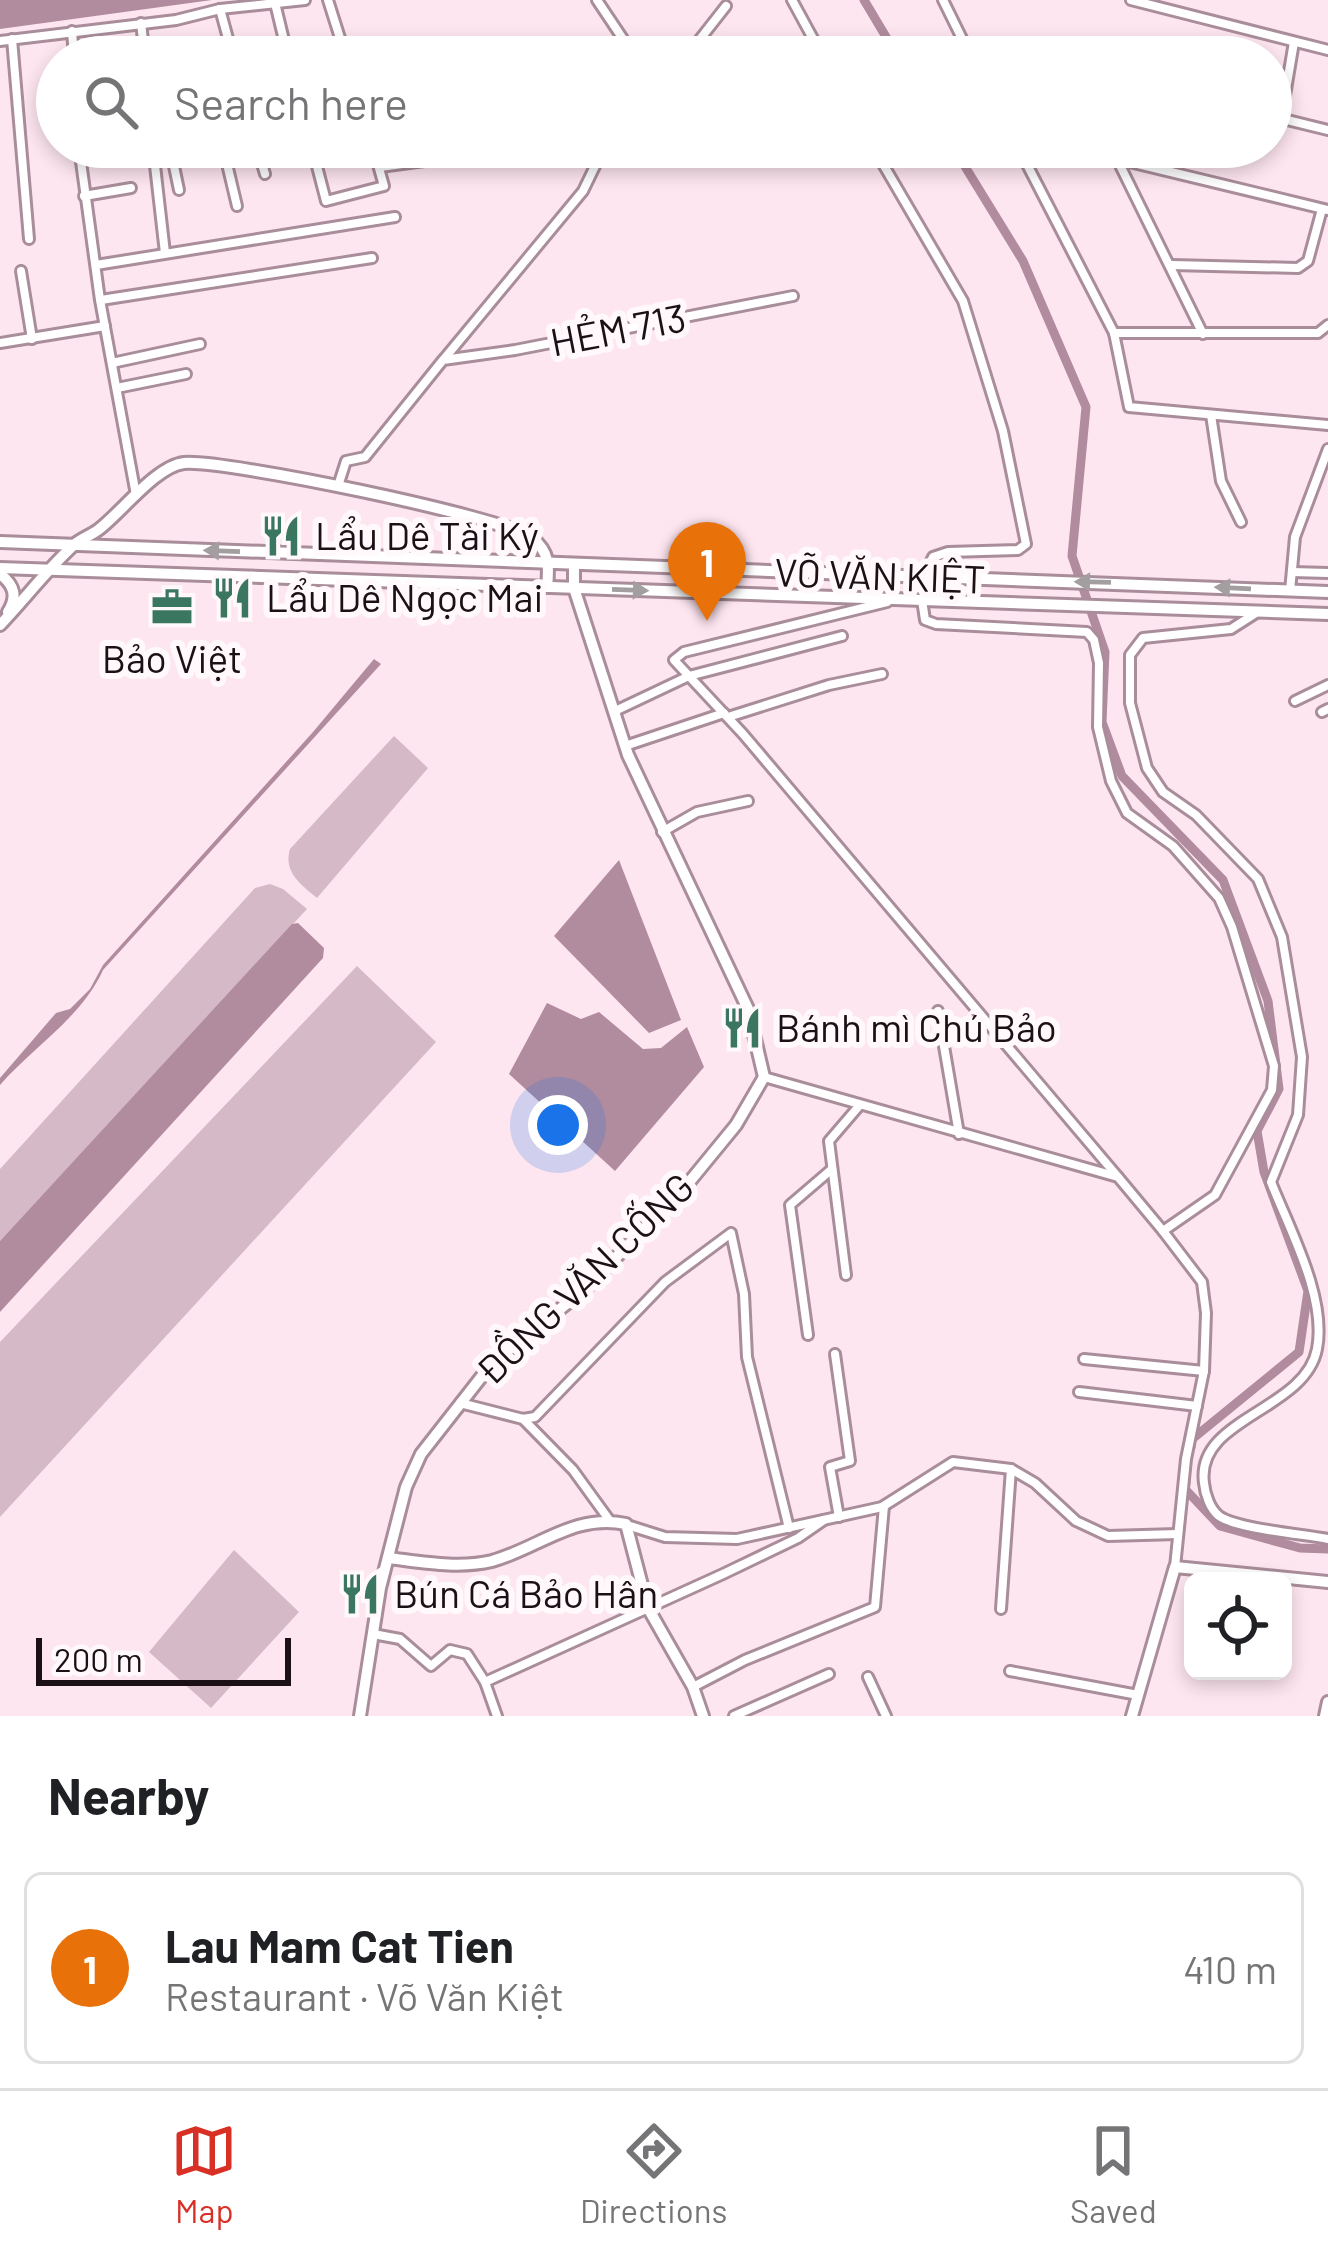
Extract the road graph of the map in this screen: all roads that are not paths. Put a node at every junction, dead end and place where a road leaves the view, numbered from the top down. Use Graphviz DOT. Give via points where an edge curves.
graph roads {
  1 [pos="305,0"];
  2 [pos="328,0"];
  3 [pos="597,0"];
  4 [pos="792,0"];
  5 [pos="943,0"];
  6 [pos="1131,0"];
  7 [pos="275,3"];
  8 [pos="726,6"];
  9 [pos="220,10"];
  10 [pos="141,23"];
  11 [pos="73,31"];
  12 [pos="73,36"];
  13 [pos="143,36"];
  14 [pos="227,36"];
  15 [pos="283,36"];
  16 [pos="339,36"];
  17 [pos="621,36"];
  18 [pos="702,36"];
  19 [pos="812,36"];
  20 [pos="960,36"];
  21 [pos="1271,36"];
  22 [pos="12,39"];
  23 [pos="0,41"];
  24 [pos="1294,42"];
  25 [pos="1292,50"];
  26 [pos="1328,50"];
  27 [pos="1292,121"];
  28 [pos="1328,130"];
  29 [pos="81,168"];
  30 [pos="154,168"];
  31 [pos="174,168"];
  32 [pos="228,168"];
  33 [pos="263,168"];
  34 [pos="319,168"];
  35 [pos="380,168"];
  36 [pos="594,168"];
  37 [pos="885,168"];
  38 [pos="1029,168"];
  39 [pos="1123,168"];
  40 [pos="1155,168"];
  41 [pos="265,174"];
  42 [pos="131,188"];
  43 [pos="179,190"];
  44 [pos="84,196"];
  45 [pos="237,206"];
  46 [pos="1325,209"];
  47 [pos="395,217"];
  48 [pos="28,239"];
  49 [pos="165,253"];
  50 [pos="372,258"];
  51 [pos="96,265"];
  52 [pos="1172,266"];
  53 [pos="22,272"];
  54 [pos="793,296"];
  55 [pos="100,300"];
  56 [pos="1328,325"];
  57 [pos="105,326"];
  58 [pos="1114,333"];
  59 [pos="1202,334"];
  60 [pos="32,339"];
  61 [pos="0,343"];
  62 [pos="200,344"];
  63 [pos="443,360"];
  64 [pos="112,362"];
  65 [pos="186,374"];
  66 [pos="117,388"];
  67 [pos="1211,415"];
  68 [pos="1328,425"];
  69 [pos="1328,449"];
  70 [pos="338,488"];
  71 [pos="136,496"];
  72 [pos="1241,522"];
  73 [pos="0,542"];
  74 [pos="74,545"];
  75 [pos="549,563"];
  76 [pos="574,566"];
  77 [pos="52,570"];
  78 [pos="0,571"];
  79 [pos="1292,572"];
  80 [pos="1328,573"];
  81 [pos="923,577"];
  82 [pos="547,587"];
  83 [pos="574,587"];
  84 [pos="1290,591"];
  85 [pos="1328,592"];
  86 [pos="898,599"];
  87 [pos="922,600"];
  88 [pos="1258,612"];
  89 [pos="1328,614"];
  90 [pos="0,625"];
  91 [pos="842,636"];
  92 [pos="882,674"];
  93 [pos="689,676"];
  94 [pos="1328,685"];
  95 [pos="1295,700"];
  96 [pos="615,711"];
  97 [pos="726,715"];
  98 [pos="625,746"];
  99 [pos="748,801"];
  100 [pos="662,832"];
  101 [pos="938,1011"];
  102 [pos="764,1078"];
  103 [pos="859,1106"];
  104 [pos="959,1134"];
  105 [pos="832,1169"];
  106 [pos="1118,1177"];
  107 [pos="1163,1231"];
  108 [pos="846,1275"];
  109 [pos="808,1335"];
  110 [pos="835,1354"];
  111 [pos="1084,1359"];
  112 [pos="1204,1371"];
  113 [pos="1079,1392"];
  114 [pos="458,1402"];
  115 [pos="1197,1406"];
  116 [pos="524,1419"];
  117 [pos="1011,1468"];
  118 [pos="884,1506"];
  119 [pos="839,1517"];
  120 [pos="824,1520"];
  121 [pos="610,1521"];
  122 [pos="626,1524"];
  123 [pos="789,1528"];
  124 [pos="1178,1534"];
  125 [pos="1328,1539"];
  126 [pos="388,1558"];
  127 [pos="1175,1567"];
  128 [pos="1328,1582"];
  129 [pos="648,1608"];
  130 [pos="1001,1609"];
  131 [pos="373,1634"];
  132 [pos="1010,1671"];
  133 [pos="829,1674"];
  134 [pos="868,1677"];
  135 [pos="484,1682"];
  136 [pos="693,1687"];
  137 [pos="1138,1695"];
  138 [pos="1328,1702"];
  139 [pos="360,1716"];
  140 [pos="497,1716"];
  141 [pos="703,1716"];
  142 [pos="734,1716"];
  143 [pos="886,1716"];
  144 [pos="1132,1716"];
  145 [pos="1325,1716"];
  1 -- 7 [label="street"];
  2 -- 16 [label="street"];
  3 -- 17 [label="street"];
  4 -- 19 [label="street"];
  5 -- 20 [label="street"];
  6 -- 21 [label="street"];
  7 -- 9 [label="street"];
  7 -- 15 [label="street"];
  8 -- 18 [label="street"];
  9 -- 10 [label="street"];
  9 -- 14 [label="street"];
  10 -- 11 [label="street"];
  10 -- 13 [label="street"];
  11 -- 12 [label="street"];
  11 -- 22 [label="street"];
  22 -- 23 [label="street"];
  22 -- 48 [label="street"];
  24 -- 25 [label="street"];
  24 -- 26 [label="street"];
  27 -- 28 [label="street"];
  29 -- 44 [label="street"];
  30 -- 49 [label="street"];
  31 -- 43 [label="street"];
  32 -- 45 [label="street"];
  33 -- 41 [label="street"];
  34 -- 35 [label="street" via="326,201 384,186"];
  36 -- 63 [label="street, HẺM 713"];
  37 -- 81 [label="street" via="963,301 1004,431 1026,544 948,552 934,557"];
  38 -- 58 [label="street"];
  39 -- 52 [label="street"];
  40 -- 46 [label="street"];
  42 -- 44 [label="street"];
  44 -- 51 [label="street"];
  46 -- 52 [label="street" via="1308,261 1298,268"];
  47 -- 49 [label="street"];
  49 -- 51 [label="street"];
  50 -- 55 [label="street"];
  51 -- 55 [label="street"];
  52 -- 59 [label="street"];
  53 -- 60 [label="street"];
  54 -- 63 [label="street, HẺM 713"];
  55 -- 57 [label="street"];
  56 -- 59 [label="street" via="1318,333"];
  57 -- 60 [label="street"];
  57 -- 64 [label="street"];
  58 -- 59 [label="street"];
  58 -- 67 [label="street" via="1129,407"];
  60 -- 61 [label="street"];
  62 -- 64 [label="street"];
  63 -- 70 [label="street, HẺM 713" via="365,457 346,461"];
  64 -- 66 [label="street"];
  65 -- 66 [label="street"];
  66 -- 71 [label="street"];
  67 -- 68 [label="street"];
  67 -- 72 [label="street" via="1221,481"];
  69 -- 79 [label="street" via="1295,537"];
  70 -- 71 [label="street" via="183,463"];
  70 -- 75 [label="street" via="494,522 528,535"];
  71 -- 74 [label="street"];
  73 -- 74 [label="street, VÕ VĂN KIỆT"];
  75 -- 74 [label="street, VÕ VĂN KIỆT, one-way"];
  74 -- 77 [label="street"];
  75 -- 76 [label="street, VÕ VĂN KIỆT"];
  75 -- 82 [label="street"];
  76 -- 81 [label="street, VÕ VĂN KIỆT"];
  76 -- 83 [label="street"];
  77 -- 78 [label="street, VÕ VĂN KIỆT"];
  77 -- 82 [label="street, VÕ VĂN KIỆT"];
  77 -- 90 [label="street"];
  78 -- 90 [label="street" via="15,597"];
  79 -- 80 [label="street"];
  79 -- 84 [label="street"];
  84 -- 81 [label="street, VÕ VĂN KIỆT, one-way"];
  82 -- 83 [label="street, VÕ VĂN KIỆT"];
  83 -- 86 [label="street, VÕ VĂN KIỆT, one-way"];
  83 -- 96 [label="street"];
  84 -- 85 [label="street, VÕ VĂN KIỆT"];
  86 -- 87 [label="street, VÕ VĂN KIỆT"];
  86 -- 93 [label="street" via="681,653 674,660"];
  87 -- 88 [label="street, VÕ VĂN KIỆT"];
  87 -- 107 [label="street" via="925,620 936,624 1087,632 1099,663 1099,727 1111,781 1127,813 1197,869 1232,927 1274,1066 1272,1090 1215,1195"];
  88 -- 89 [label="street, VÕ VĂN KIỆT"];
  88 -- 125 [label="street" via="1231,629 1143,638 1130,655 1130,703 1147,768 1163,792 1258,879 1282,937 1303,1058 1298,1114 1271,1182 1309,1274 1318,1347 1298,1387 1238,1423 1209,1452 1202,1477 1220,1516"];
  91 -- 93 [label="street"];
  92 -- 97 [label="street"];
  93 -- 96 [label="street"];
  93 -- 97 [label="street"];
  94 -- 95 [label="street"];
  96 -- 98 [label="street"];
  97 -- 98 [label="street"];
  97 -- 106 [label="street"];
  98 -- 100 [label="street"];
  99 -- 100 [label="street" via="697,812"];
  100 -- 102 [label="street" via="748,1009"];
  101 -- 104 [label="street"];
  102 -- 103 [label="street"];
  102 -- 114 [label="street, ĐỒNG VĂN CỐNG" via="686,1186"];
  103 -- 104 [label="street"];
  103 -- 105 [label="street" via="829,1141"];
  104 -- 106 [label="street"];
  105 -- 108 [label="street"];
  105 -- 109 [label="street" via="790,1205"];
  106 -- 107 [label="street"];
  107 -- 112 [label="street" via="1202,1282"];
  110 -- 119 [label="street" via="850,1461 830,1467"];
  111 -- 112 [label="street"];
  112 -- 115 [label="street"];
  113 -- 115 [label="street"];
  114 -- 116 [label="street"];
  114 -- 126 [label="street, ĐỒNG VĂN CỐNG" via="412,1469"];
  115 -- 124 [label="street"];
  116 -- 121 [label="street"];
  116 -- 123 [label="street" via="535,1417 665,1282 731,1233 747,1357"];
  117 -- 118 [label="street" via="953,1462"];
  117 -- 124 [label="street" via="1076,1521 1108,1536"];
  117 -- 130 [label="street"];
  118 -- 119 [label="street"];
  118 -- 136 [label="street" via="875,1607"];
  119 -- 120 [label="street"];
  120 -- 123 [label="street"];
  120 -- 129 [label="street"];
  121 -- 122 [label="street"];
  121 -- 126 [label="street" via="584,1522 491,1561"];
  122 -- 123 [label="street" via="665,1537 737,1540"];
  122 -- 129 [label="street"];
  124 -- 127 [label="street"];
  126 -- 131 [label="street, ĐỒNG VĂN CỐNG"];
  127 -- 128 [label="street"];
  127 -- 137 [label="street"];
  129 -- 135 [label="street"];
  129 -- 136 [label="street"];
  131 -- 135 [label="street" via="400,1639 430,1666 452,1650 471,1658"];
  131 -- 139 [label="street, ĐỒNG VĂN CỐNG"];
  132 -- 137 [label="street"];
  133 -- 142 [label="street"];
  134 -- 143 [label="street"];
  135 -- 140 [label="street"];
  136 -- 141 [label="street"];
  137 -- 144 [label="street"];
  138 -- 145 [label="street"];
}
